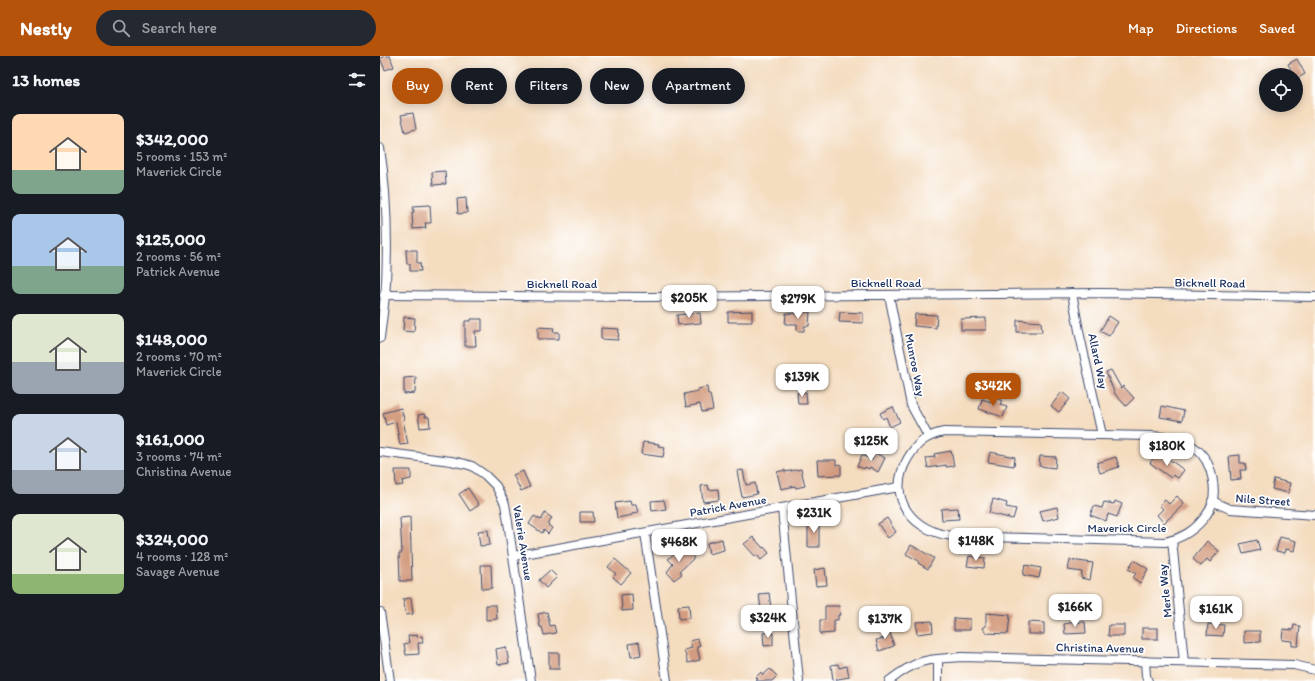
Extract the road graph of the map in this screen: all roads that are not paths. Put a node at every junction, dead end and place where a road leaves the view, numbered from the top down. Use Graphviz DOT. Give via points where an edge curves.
graph roads {
  1 [pos="380,148"];
  2 [pos="1072,293"];
  3 [pos="384,295"];
  4 [pos="889,295"];
  5 [pos="1315,297"];
  6 [pos="380,338"];
  7 [pos="1102,434"];
  8 [pos="928,436"];
  9 [pos="380,452"];
  10 [pos="899,487"];
  11 [pos="1212,501"];
  12 [pos="782,509"];
  13 [pos="1315,515"];
  14 [pos="645,533"];
  15 [pos="1172,540"];
  16 [pos="513,556"];
  17 [pos="380,612"];
  18 [pos="938,659"];
  19 [pos="1146,661"];
  20 [pos="1184,662"];
  21 [pos="1315,670"];
  22 [pos="390,681"];
  23 [pos="531,681"];
  24 [pos="667,681"];
  25 [pos="799,681"];
  26 [pos="890,681"];
  27 [pos="938,681"];
  28 [pos="1148,681"];
  1 -- 3 [label="street" via="388,226"];
  2 -- 4 [label="street, Bicknell Road"];
  2 -- 5 [label="street, Bicknell Road"];
  2 -- 7 [label="street, Allard Way"];
  3 -- 4 [label="street, Bicknell Road"];
  3 -- 6 [label="street"];
  4 -- 8 [label="street, Munroe Way" via="911,405"];
  7 -- 8 [label="street, Maverick Circle" via="944,432"];
  7 -- 11 [label="street, Maverick Circle" via="1164,437 1179,440 1195,448 1205,458 1212,473"];
  8 -- 10 [label="street, Maverick Circle" via="906,462"];
  9 -- 16 [label="street, Valerie Avenue" via="465,464 485,475 496,486 505,504"];
  10 -- 12 [label="street, Patrick Avenue"];
  10 -- 15 [label="street, Maverick Circle" via="904,506 915,520 927,529 944,535 1146,542"];
  11 -- 13 [label="street, Nile Street" via="1230,510"];
  11 -- 15 [label="street, Maverick Circle" via="1208,514 1196,527 1182,538"];
  12 -- 14 [label="street, Patrick Avenue"];
  12 -- 25 [label="street"];
  14 -- 16 [label="street, Patrick Avenue"];
  14 -- 24 [label="street"];
  15 -- 20 [label="street, Merle Way"];
  16 -- 23 [label="street, Valerie Avenue"];
  17 -- 22 [label="street"];
  18 -- 19 [label="street, Christina Avenue" via="961,657"];
  18 -- 26 [label="street, Christina Avenue" via="913,664"];
  18 -- 27 [label="street"];
  19 -- 20 [label="street, Christina Avenue"];
  19 -- 28 [label="street"];
  20 -- 21 [label="street, Christina Avenue" via="1294,665"];
}
